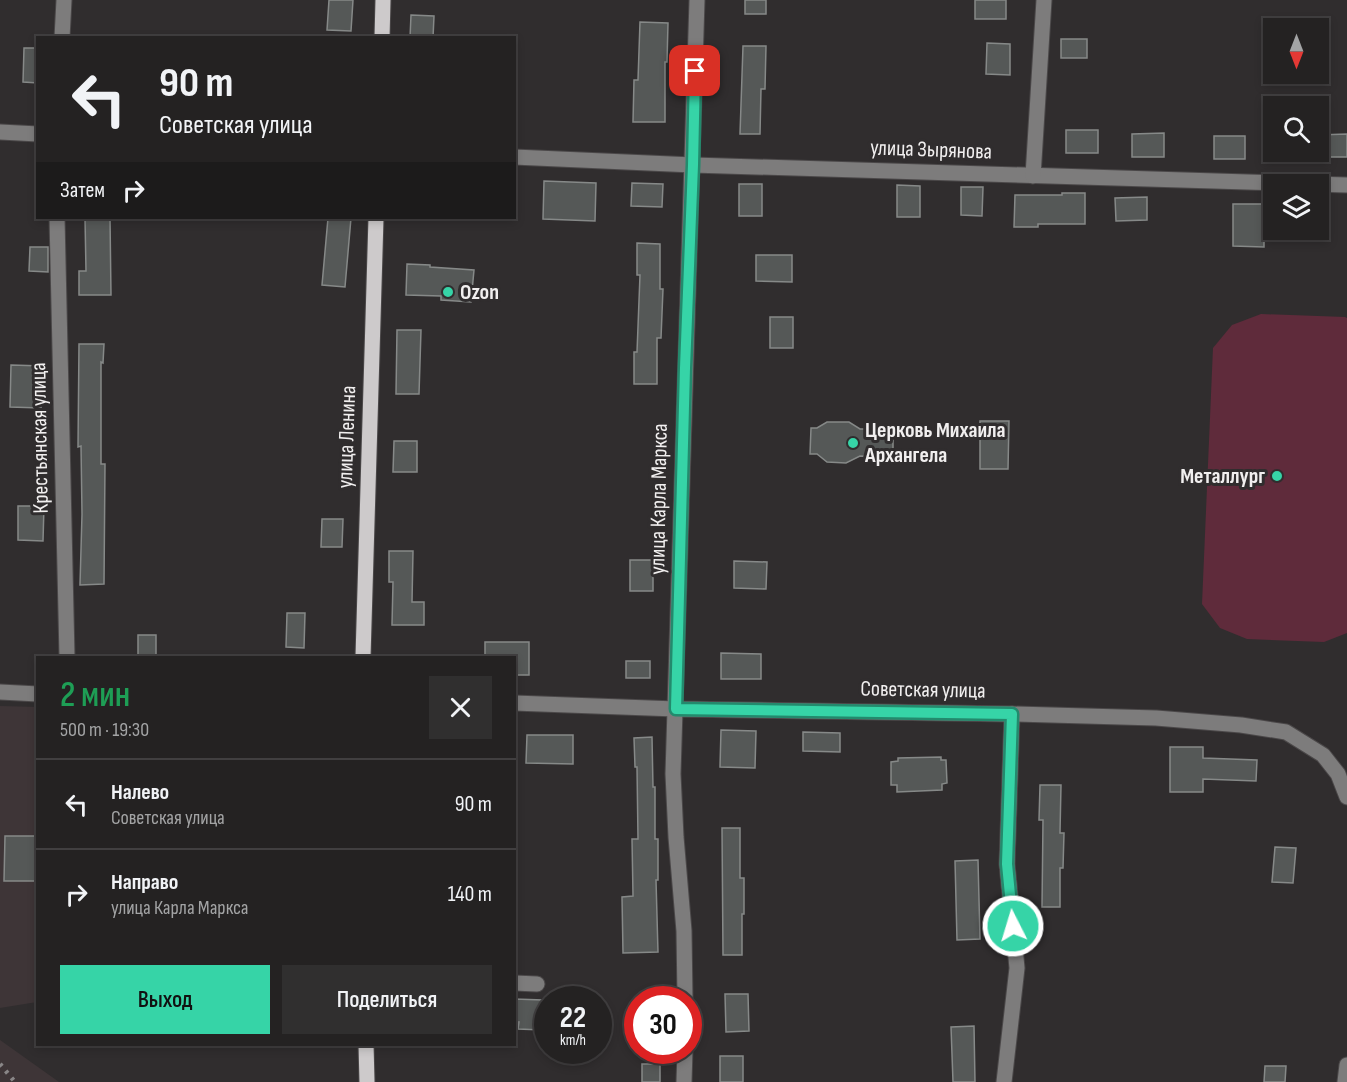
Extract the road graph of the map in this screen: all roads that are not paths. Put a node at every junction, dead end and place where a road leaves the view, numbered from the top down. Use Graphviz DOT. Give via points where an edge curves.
graph roads {
  1 [pos="64,0"];
  2 [pos="383,0"];
  3 [pos="697,0"];
  4 [pos="1044,0"];
  5 [pos="62,36"];
  6 [pos="382,36"];
  7 [pos="0,132"];
  8 [pos="36,134"];
  9 [pos="516,157"];
  10 [pos="693,165"];
  11 [pos="1034,176"];
  12 [pos="1347,185"];
  13 [pos="57,219"];
  14 [pos="376,219"];
  15 [pos="67,656"];
  16 [pos="363,656"];
  17 [pos="0,692"];
  18 [pos="36,694"];
  19 [pos="516,703"];
  20 [pos="676,709"];
  21 [pos="1012,714"];
  22 [pos="1347,797"];
  23 [pos="516,983"];
  24 [pos="537,984"];
  25 [pos="685,986"];
  26 [pos="366,1046"];
  27 [pos="685,1064"];
  28 [pos="1347,1065"];
  29 [pos="367,1082"];
  30 [pos="684,1082"];
  31 [pos="1004,1082"];
  32 [pos="1345,1082"];
  1 -- 5 [label="street"];
  2 -- 6 [label="main road"];
  3 -- 10 [label="street, улица Карла Маркса"];
  4 -- 11 [label="street"];
  7 -- 8 [label="street"];
  9 -- 10 [label="street, улица Зырянова"];
  10 -- 11 [label="street, улица Зырянова"];
  10 -- 20 [label="street, улица Карла Маркса"];
  11 -- 12 [label="street, улица Зырянова"];
  13 -- 15 [label="street, Крестьянская улица"];
  14 -- 16 [label="main road, улица Ленина"];
  17 -- 18 [label="street"];
  19 -- 20 [label="street, Советская улица"];
  20 -- 21 [label="street, Советская улица"];
  20 -- 25 [label="street, улица Карла Маркса" via="673,774"];
  21 -- 22 [label="street, Советская улица" via="1156,718 1286,732 1323,755 1338,774"];
  21 -- 31 [label="street" via="1007,864 1017,968"];
  23 -- 24 [label="street"];
  26 -- 29 [label="main road"];
  27 -- 30 [label="street"];
  28 -- 32 [label="street"];
}
